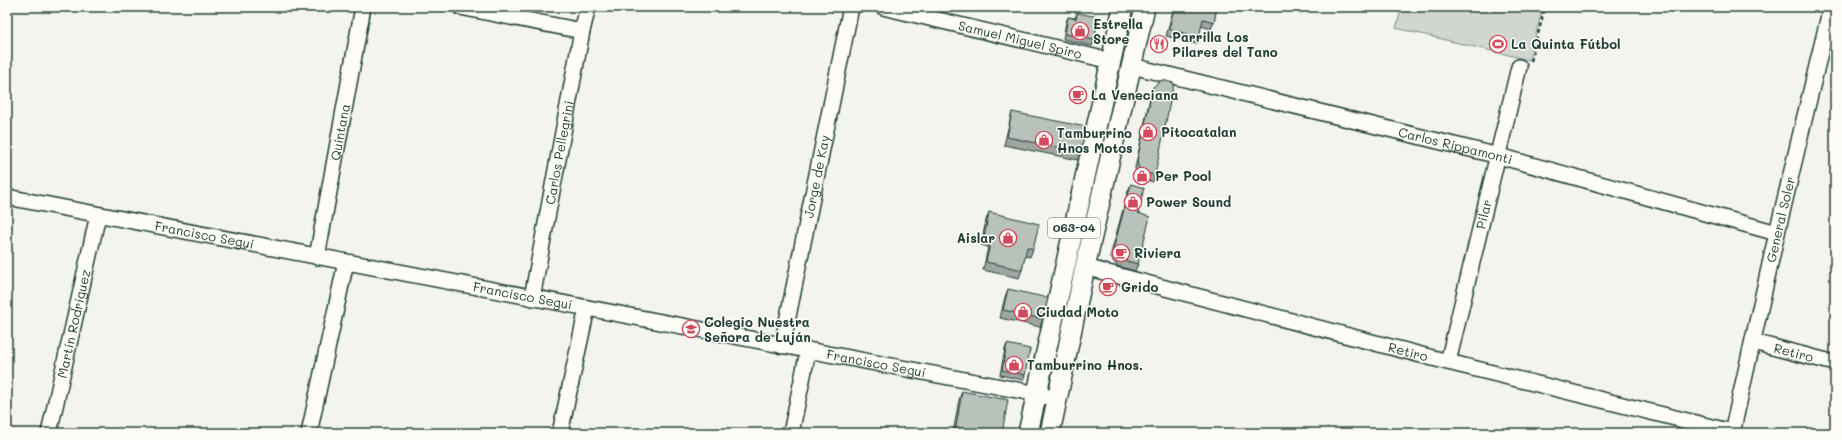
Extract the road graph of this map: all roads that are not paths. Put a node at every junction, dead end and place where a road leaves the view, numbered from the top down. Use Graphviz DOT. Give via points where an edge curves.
graph roads {
  1 [pos="363,7"];
  2 [pos="460,7"];
  3 [pos="588,7"];
  4 [pos="851,7"];
  5 [pos="883,7"];
  6 [pos="1123,7"];
  7 [pos="1145,7"];
  8 [pos="1831,7"];
  9 [pos="582,31"];
  10 [pos="1111,61"];
  11 [pos="1132,66"];
  12 [pos="1519,67"];
  13 [pos="1499,156"];
  14 [pos="7,197"];
  15 [pos="98,215"];
  16 [pos="1777,233"];
  17 [pos="317,257"];
  18 [pos="346,262"];
  19 [pos="1085,267"];
  20 [pos="532,298"];
  21 [pos="587,308"];
  22 [pos="1753,342"];
  23 [pos="782,346"];
  24 [pos="808,351"];
  25 [pos="1448,362"];
  26 [pos="1835,363"];
  27 [pos="1038,394"];
  28 [pos="1057,400"];
  29 [pos="1732,432"];
  30 [pos="49,433"];
  31 [pos="309,433"];
  32 [pos="560,433"];
  33 [pos="791,433"];
  34 [pos="1028,433"];
  35 [pos="1050,433"];
  1 -- 17 [label="street, Quintana"];
  2 -- 9 [label="street"];
  3 -- 9 [label="street, Carlos Pellegrini"];
  4 -- 23 [label="street, Jorge de Kay"];
  5 -- 10 [label="street, Samuel Miguel Spiro"];
  6 -- 10 [label="main road, 063-04"];
  7 -- 11 [label="main road, 063-04"];
  8 -- 16 [label="street, General Soler"];
  9 -- 20 [label="street, Carlos Pellegrini"];
  10 -- 27 [label="main road, 063-04"];
  11 -- 13 [label="street, Carlos Rippamonti"];
  11 -- 19 [label="main road, 063-04"];
  12 -- 13 [label="street, Pilar"];
  13 -- 16 [label="street, Carlos Rippamonti"];
  13 -- 25 [label="street, Pilar"];
  14 -- 15 [label="street, Francisco Seguí"];
  15 -- 17 [label="street, Francisco Seguí"];
  15 -- 30 [label="street, Martín Rodríguez"];
  16 -- 22 [label="street, General Soler"];
  17 -- 18 [label="street, Francisco Seguí"];
  18 -- 20 [label="street, Francisco Seguí"];
  18 -- 31 [label="street"];
  19 -- 25 [label="street, Retiro"];
  19 -- 28 [label="main road, 063-04"];
  20 -- 21 [label="street, Francisco Seguí"];
  21 -- 23 [label="street, Francisco Seguí"];
  21 -- 32 [label="street"];
  22 -- 26 [label="street, Retiro"];
  22 -- 29 [label="street, General Soler"];
  23 -- 24 [label="street, Francisco Seguí"];
  24 -- 27 [label="street, Francisco Seguí"];
  24 -- 33 [label="street"];
  25 -- 29 [label="street, Retiro"];
  27 -- 28 [label="street, Francisco Seguí"];
  27 -- 34 [label="main road, 063-04"];
  28 -- 35 [label="main road, 063-04"];
}
